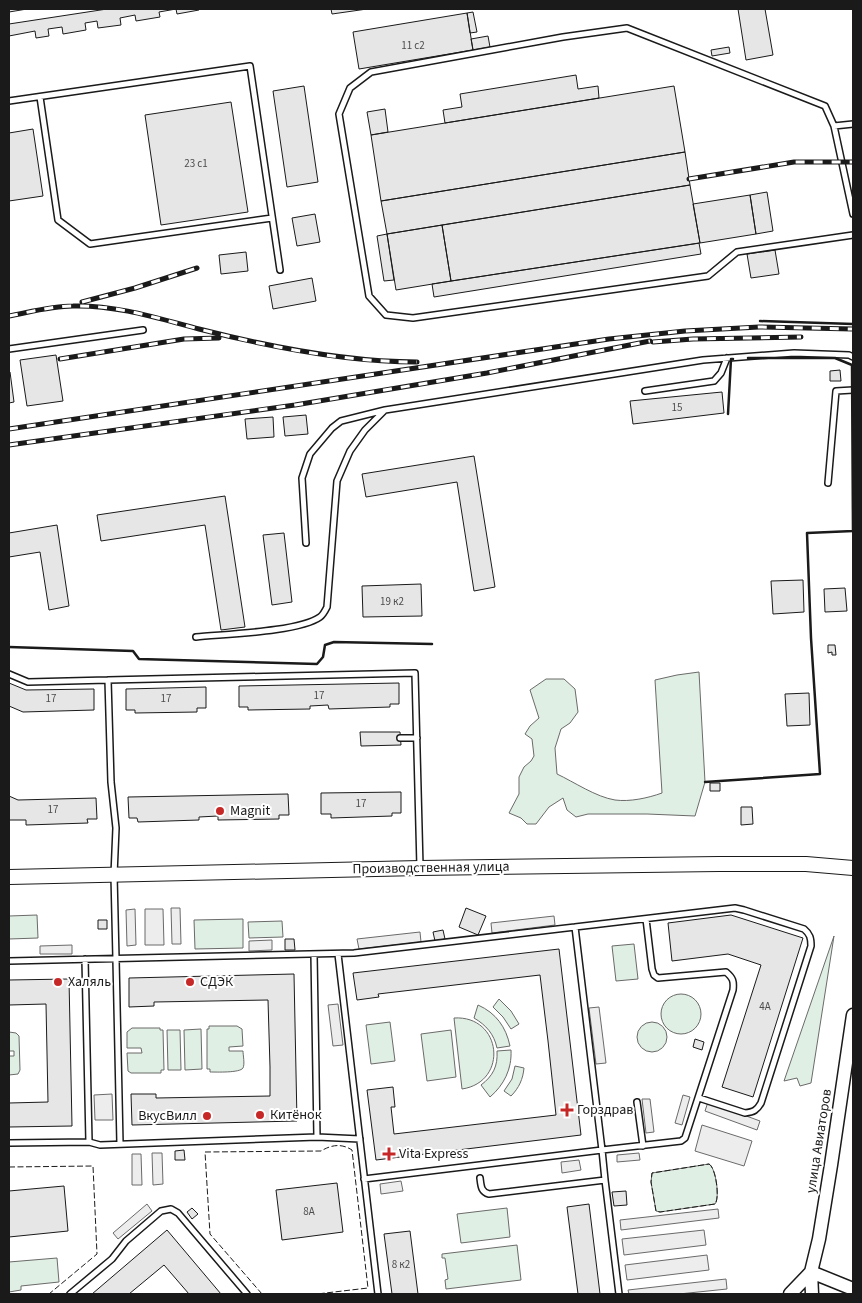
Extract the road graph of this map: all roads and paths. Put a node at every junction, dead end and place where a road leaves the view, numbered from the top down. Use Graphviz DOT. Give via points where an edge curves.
graph roads {
  1 [pos="40,97"];
  2 [pos="9,101"];
  3 [pos="853,124"];
  4 [pos="834,126"];
  5 [pos="853,214"];
  6 [pos="272,218"];
  7 [pos="853,235"];
  8 [pos="280,270"];
  9 [pos="144,330"];
  10 [pos="9,349"];
  11 [pos="853,357"];
  12 [pos="727,358"];
  13 [pos="853,390"];
  14 [pos="645,391"];
  15 [pos="385,410"];
  16 [pos="828,483"];
  17 [pos="306,543"];
  18 [pos="196,637"];
  19 [pos="9,674"];
  20 [pos="108,680"];
  21 [pos="400,738"];
  22 [pos="417,738"];
  23 [pos="420,868"];
  24 [pos="853,868"];
  25 [pos="114,875"];
  26 [pos="9,877"];
  27 [pos="646,919"];
  28 [pos="575,927"];
  29 [pos="314,954"];
  30 [pos="338,954"];
  31 [pos="116,959"];
  32 [pos="85,960"];
  33 [pos="9,961"];
  34 [pos="853,1015"];
  35 [pos="699,1098"];
  36 [pos="638,1102"];
  37 [pos="318,1137"];
  38 [pos="360,1139"];
  39 [pos="89,1142"];
  40 [pos="9,1143"];
  41 [pos="120,1144"];
  42 [pos="642,1146"];
  43 [pos="602,1150"];
  44 [pos="480,1178"];
  45 [pos="364,1179"];
  46 [pos="606,1180"];
  47 [pos="811,1272"];
  48 [pos="853,1289"];
  49 [pos="70,1294"];
  50 [pos="247,1294"];
  51 [pos="378,1294"];
  52 [pos="619,1294"];
  53 [pos="790,1294"];
  54 [pos="812,1294"];
  1 -- 2 [label="lane"];
  1 -- 6 [label="lane" via="58,220 90,244"];
  1 -- 6 [label="lane" via="250,66"];
  3 -- 4 [label="lane"];
  4 -- 5 [label="lane"];
  4 -- 7 [label="lane" via="825,106 627,28 371,72 350,88 339,114 369,296 386,315 413,318 708,276 737,252"];
  6 -- 8 [label="lane"];
  9 -- 10 [label="lane"];
  11 -- 12 [label="lane" via="794,353"];
  12 -- 14 [label="lane" via="714,381"];
  12 -- 15 [label="lane"];
  13 -- 16 [label="lane" via="836,391"];
  15 -- 17 [label="lane" via="342,422 332,428 310,454 302,478"];
  15 -- 18 [label="lane" via="350,451 337,481 327,608 321,616 294,626"];
  19 -- 20 [label="lane" via="28,682"];
  20 -- 22 [label="lane" via="415,674"];
  20 -- 25 [label="lane" via="111,782 116,828"];
  21 -- 22 [label="lane"];
  22 -- 23 [label="lane"];
  23 -- 24 [label="main road, Производственная улица" via="719,864 806,864"];
  23 -- 25 [label="main road, Производственная улица"];
  25 -- 26 [label="main road, Производственная улица"];
  25 -- 31 [label="lane"];
  27 -- 28 [label="lane"];
  27 -- 35 [label="lane" via="652,969 658,978 726,972 734,982"];
  27 -- 35 [label="lane" via="740,909 804,929 810,938 757,1109 746,1113"];
  28 -- 30 [label="lane"];
  28 -- 43 [label="lane"];
  29 -- 30 [label="lane"];
  29 -- 31 [label="lane"];
  29 -- 37 [label="lane"];
  30 -- 38 [label="lane"];
  31 -- 32 [label="lane"];
  31 -- 41 [label="lane"];
  32 -- 33 [label="lane"];
  32 -- 39 [label="lane"];
  34 -- 47 [label="street, улица Авиаторов" via="830,1174"];
  35 -- 42 [label="lane" via="684,1140"];
  36 -- 42 [label="lane"];
  37 -- 38 [label="lane"];
  37 -- 41 [label="lane"];
  38 -- 45 [label="lane"];
  39 -- 40 [label="lane"];
  39 -- 41 [label="lane"];
  42 -- 43 [label="lane"];
  43 -- 45 [label="lane"];
  43 -- 46 [label="lane"];
  44 -- 46 [label="lane" via="481,1188 490,1194"];
  45 -- 51 [label="lane"];
  46 -- 52 [label="lane"];
  47 -- 48 [label="street"];
  47 -- 53 [label="street"];
  47 -- 54 [label="street, улица Авиаторов"];
  49 -- 50 [label="lane" via="112,1259 126,1241 161,1211 168,1209 178,1213"];
}
